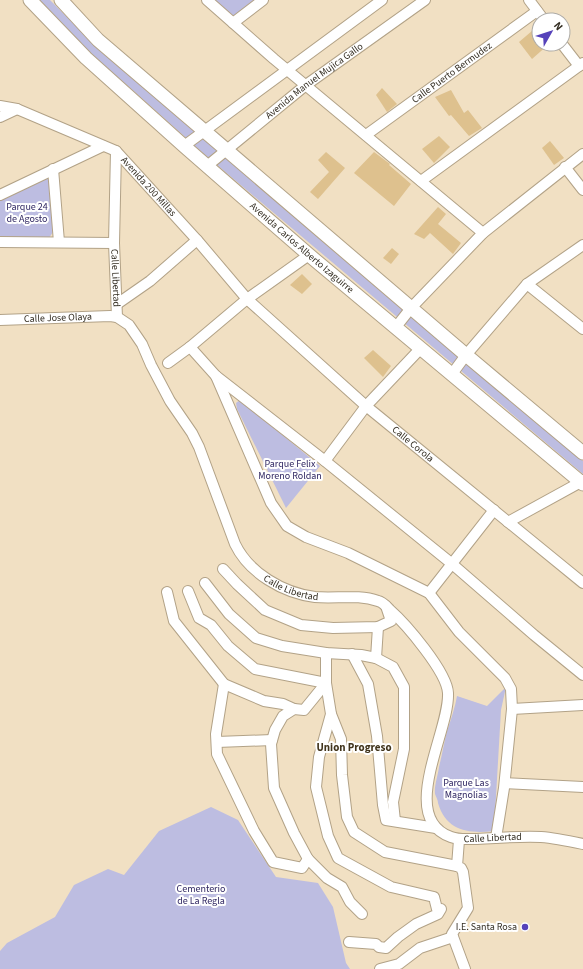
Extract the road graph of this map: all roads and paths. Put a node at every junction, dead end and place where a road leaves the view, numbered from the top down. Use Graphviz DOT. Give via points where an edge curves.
graph roads {
  1 [pos="30,0"];
  2 [pos="61,0"];
  3 [pos="207,0"];
  4 [pos="263,0"];
  5 [pos="382,0"];
  6 [pos="425,0"];
  7 [pos="529,0"];
  8 [pos="537,11"];
  9 [pos="233,23"];
  10 [pos="570,52"];
  11 [pos="581,64"];
  12 [pos="287,70"];
  13 [pos="306,85"];
  14 [pos="0,106"];
  15 [pos="17,109"];
  16 [pos="0,118"];
  17 [pos="204,131"];
  18 [pos="366,135"];
  19 [pos="103,146"];
  20 [pos="184,146"];
  21 [pos="226,150"];
  22 [pos="116,151"];
  23 [pos="583,154"];
  24 [pos="207,166"];
  25 [pos="565,167"];
  26 [pos="54,169"];
  27 [pos="421,181"];
  28 [pos="583,190"];
  29 [pos="0,196"];
  30 [pos="483,233"];
  31 [pos="197,240"];
  32 [pos="0,242"];
  33 [pos="59,242"];
  34 [pos="114,243"];
  35 [pos="583,245"];
  36 [pos="309,255"];
  37 [pos="527,284"];
  38 [pos="247,299"];
  39 [pos="117,304"];
  40 [pos="411,308"];
  41 [pos="117,317"];
  42 [pos="0,320"];
  43 [pos="396,327"];
  44 [pos="583,329"];
  45 [pos="190,347"];
  46 [pos="421,348"];
  47 [pos="466,355"];
  48 [pos="168,364"];
  49 [pos="452,374"];
  50 [pos="216,376"];
  51 [pos="366,406"];
  52 [pos="583,453"];
  53 [pos="325,461"];
  54 [pos="582,482"];
  55 [pos="494,510"];
  56 [pos="508,522"];
  57 [pos="451,564"];
  58 [pos="223,569"];
  59 [pos="205,582"];
  60 [pos="583,583"];
  61 [pos="188,591"];
  62 [pos="167,592"];
  63 [pos="429,593"];
  64 [pos="386,606"];
  65 [pos="378,627"];
  66 [pos="326,653"];
  67 [pos="352,654"];
  68 [pos="376,658"];
  69 [pos="583,675"];
  70 [pos="326,683"];
  71 [pos="224,684"];
  72 [pos="583,705"];
  73 [pos="294,709"];
  74 [pos="512,709"];
  75 [pos="331,714"];
  76 [pos="272,740"];
  77 [pos="217,742"];
  78 [pos="505,783"];
  79 [pos="583,787"];
  80 [pos="395,821"];
  81 [pos="436,828"];
  82 [pos="496,838"];
  83 [pos="459,840"];
  84 [pos="583,844"];
  85 [pos="308,859"];
  86 [pos="457,866"];
  87 [pos="362,914"];
  88 [pos="453,937"];
  89 [pos="349,942"];
  90 [pos="380,969"];
  91 [pos="465,969"];
  1 -- 20 [label="main road, Avenida Carlos Alberto Izaguirre" via="86,58"];
  2 -- 17 [label="main road" via="98,40"];
  3 -- 9 [label="street"];
  4 -- 9 [label="street"];
  5 -- 12 [label="street"];
  6 -- 13 [label="street, Avenida Manuel Mujica Gallo"];
  7 -- 8 [label="street"];
  8 -- 18 [label="street, Calle Puerto Bermudez"];
  9 -- 12 [label="street"];
  10 -- 11 [label="street"];
  11 -- 27 [label="street"];
  12 -- 13 [label="street"];
  12 -- 17 [label="street"];
  13 -- 18 [label="street"];
  13 -- 21 [label="street, Avenida Manuel Mujica Gallo"];
  14 -- 15 [label="street, Avenida 200 Millas"];
  15 -- 16 [label="street"];
  15 -- 19 [label="street, Avenida 200 Millas"];
  17 -- 20 [label="street"];
  17 -- 21 [label="main road"];
  18 -- 27 [label="street"];
  19 -- 22 [label="street, Avenida 200 Millas"];
  19 -- 26 [label="street"];
  20 -- 24 [label="main road, Avenida Carlos Alberto Izaguirre"];
  21 -- 24 [label="street, Avenida Manuel Mujica Gallo"];
  21 -- 40 [label="main road"];
  22 -- 31 [label="street, Avenida 200 Millas"];
  22 -- 34 [label="street, Calle Libertad"];
  23 -- 25 [label="street"];
  24 -- 36 [label="main road, Avenida Carlos Alberto Izaguirre"];
  25 -- 28 [label="street"];
  25 -- 30 [label="street"];
  26 -- 29 [label="street"];
  26 -- 33 [label="street"];
  27 -- 30 [label="street"];
  30 -- 40 [label="street"];
  31 -- 38 [label="street, Avenida 200 Millas"];
  31 -- 39 [label="street" via="150,281"];
  32 -- 33 [label="street"];
  33 -- 34 [label="street"];
  34 -- 39 [label="street, Calle Libertad"];
  35 -- 37 [label="street"];
  36 -- 38 [label="street"];
  36 -- 43 [label="main road, Avenida Carlos Alberto Izaguirre"];
  37 -- 44 [label="street"];
  37 -- 47 [label="street"];
  38 -- 45 [label="street"];
  38 -- 51 [label="street, Calle Corola"];
  39 -- 41 [label="street, Calle Libertad"];
  40 -- 43 [label="street"];
  40 -- 47 [label="main road"];
  41 -- 42 [label="street, Calle Jose Olaya"];
  41 -- 64 [label="street, Calle Libertad" via="128,325 142,344 170,401 192,433 235,544 245,560 269,580 291,592 314,596 362,598 380,601"];
  43 -- 46 [label="main road, Avenida Carlos Alberto Izaguirre"];
  45 -- 48 [label="street"];
  45 -- 50 [label="street"];
  46 -- 49 [label="main road, Avenida Carlos Alberto Izaguirre"];
  46 -- 51 [label="street"];
  47 -- 49 [label="street"];
  47 -- 52 [label="main road"];
  49 -- 54 [label="main road, Avenida Carlos Alberto Izaguirre"];
  50 -- 53 [label="street"];
  50 -- 63 [label="street" via="271,502 287,526"];
  51 -- 53 [label="street"];
  51 -- 55 [label="street, Calle Corola"];
  53 -- 57 [label="street"];
  54 -- 56 [label="street"];
  55 -- 56 [label="street, Calle Corola"];
  55 -- 57 [label="street"];
  56 -- 60 [label="street, Calle Corola"];
  57 -- 63 [label="street"];
  57 -- 69 [label="street"];
  58 -- 65 [label="street" via="265,610 301,625 333,628"];
  59 -- 66 [label="street" via="229,614 256,638 282,646"];
  61 -- 70 [label="street" via="199,618 211,625 228,646 255,669"];
  62 -- 71 [label="street" via="174,621"];
  63 -- 74 [label="street" via="459,632 505,678 511,689"];
  64 -- 65 [label="street" via="391,621"];
  64 -- 81 [label="street, Calle Libertad" via="420,642 443,676 448,693 426,800 430,821"];
  65 -- 68 [label="street"];
  66 -- 67 [label="street"];
  66 -- 70 [label="street"];
  67 -- 68 [label="street"];
  67 -- 80 [label="street" via="368,684 377,736 382,805 386,820"];
  68 -- 80 [label="street" via="393,667 404,687 404,749 393,802"];
  70 -- 73 [label="street" via="304,710"];
  70 -- 75 [label="street"];
  71 -- 73 [label="street" via="264,701"];
  71 -- 77 [label="street"];
  72 -- 74 [label="street"];
  73 -- 76 [label="street" via="284,716"];
  74 -- 78 [label="street"];
  75 -- 86 [label="street" via="341,739 346,810 354,832 385,852"];
  75 -- 89 [label="street" via="319,757 316,787 328,836 338,858 391,887 434,897 436,908 441,909 438,914 416,924 386,948 376,944"];
  76 -- 77 [label="street"];
  76 -- 85 [label="street" via="274,788"];
  77 -- 85 [label="street" via="217,754 254,831 273,862 302,868"];
  78 -- 79 [label="street"];
  78 -- 82 [label="street"];
  80 -- 81 [label="street"];
  81 -- 83 [label="street, Calle Libertad"];
  82 -- 83 [label="street, Calle Libertad"];
  82 -- 84 [label="street, Calle Libertad" via="541,837"];
  83 -- 86 [label="street"];
  85 -- 87 [label="street" via="327,878 342,887 350,902"];
  86 -- 88 [label="street" via="463,872 468,908 453,932"];
  88 -- 90 [label="street" via="420,948 399,964"];
  88 -- 91 [label="street"];
}
